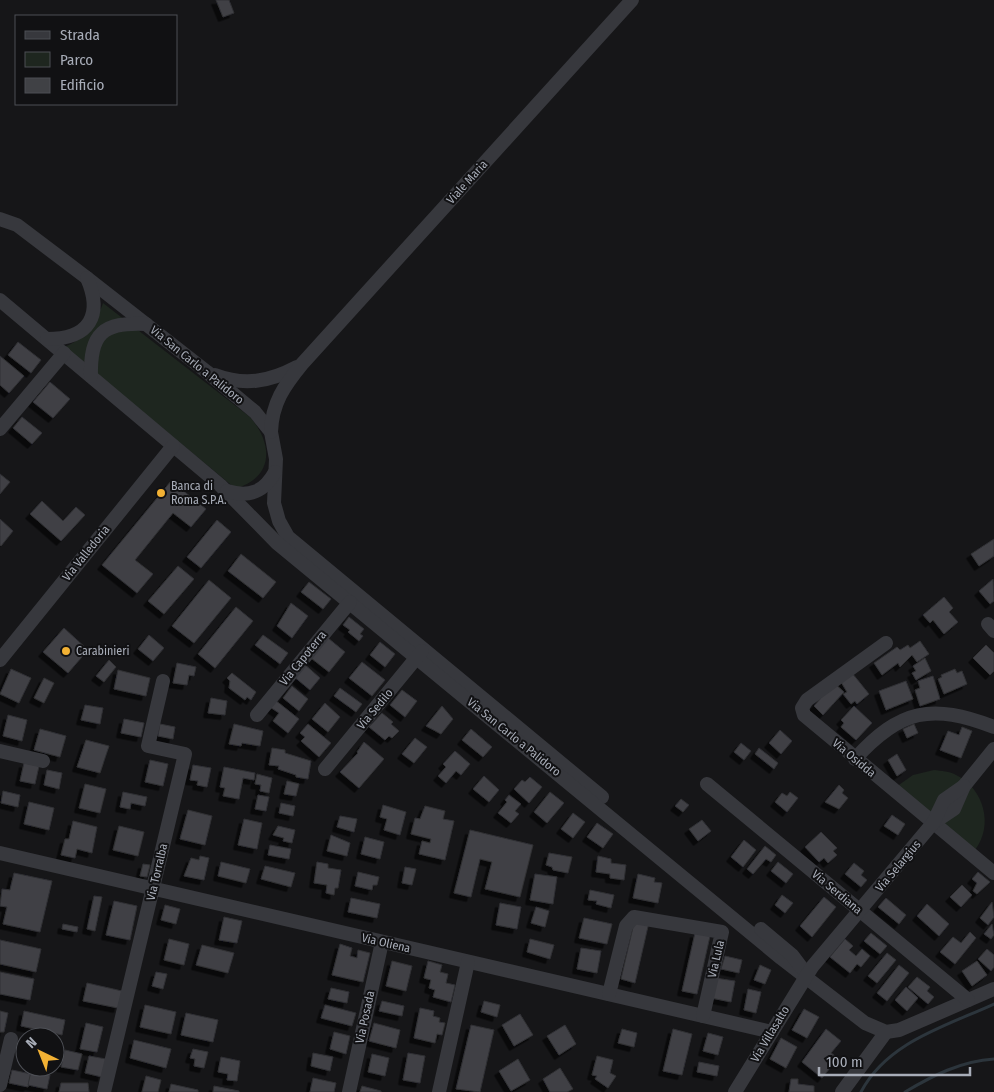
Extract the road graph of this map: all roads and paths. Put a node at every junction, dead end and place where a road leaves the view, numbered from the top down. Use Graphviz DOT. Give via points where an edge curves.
graph roads {
  1 [pos="632,0"];
  2 [pos="0,219"];
  3 [pos="87,278"];
  4 [pos="1,302"];
  5 [pos="146,324"];
  6 [pos="48,339"];
  7 [pos="64,353"];
  8 [pos="302,364"];
  9 [pos="207,372"];
  10 [pos="91,376"];
  11 [pos="0,429"];
  12 [pos="271,432"];
  13 [pos="173,446"];
  14 [pos="275,472"];
  15 [pos="227,491"];
  16 [pos="350,602"];
  17 [pos="886,643"];
  18 [pos="420,653"];
  19 [pos="0,660"];
  20 [pos="163,681"];
  21 [pos="257,715"];
  22 [pos="994,727"];
  23 [pos="994,749"];
  24 [pos="0,751"];
  25 [pos="855,759"];
  26 [pos="43,762"];
  27 [pos="325,768"];
  28 [pos="706,784"];
  29 [pos="933,823"];
  30 [pos="0,854"];
  31 [pos="994,872"];
  32 [pos="153,889"];
  33 [pos="861,911"];
  34 [pos="731,915"];
  35 [pos="722,932"];
  36 [pos="382,942"];
  37 [pos="468,962"];
  38 [pos="805,977"];
  39 [pos="994,989"];
  40 [pos="608,994"];
  41 [pos="968,1000"];
  42 [pos="703,1016"];
  43 [pos="772,1032"];
  44 [pos="886,1032"];
  45 [pos="10,1039"];
  46 [pos="0,1083"];
  47 [pos="104,1092"];
  48 [pos="349,1092"];
  49 [pos="440,1092"];
  50 [pos="735,1092"];
  51 [pos="842,1092"];
  1 -- 8 [label="street, Viale Maria"];
  2 -- 3 [label="street, Via San Carlo a Palidoro" via="17,225"];
  3 -- 5 [label="street, Via San Carlo a Palidoro"];
  3 -- 6 [label="street" via="95,303 90,322 74,335"];
  4 -- 6 [label="street, Via San Carlo a Palidoro"];
  5 -- 9 [label="street, Via San Carlo a Palidoro"];
  5 -- 10 [label="street" via="120,324 100,334 91,350"];
  6 -- 7 [label="street, Via San Carlo a Palidoro"];
  7 -- 10 [label="street, Via San Carlo a Palidoro"];
  7 -- 11 [label="street"];
  8 -- 9 [label="street, Viale Maria" via="276,377 254,382"];
  8 -- 12 [label="street, Viale Maria" via="278,398"];
  9 -- 12 [label="street, Via San Carlo a Palidoro" via="255,412"];
  10 -- 13 [label="street, Via San Carlo a Palidoro"];
  12 -- 14 [label="street, Via San Carlo a Palidoro"];
  13 -- 15 [label="street, Via San Carlo a Palidoro"];
  13 -- 19 [label="street, Via Valledoria"];
  14 -- 15 [label="street" via="255,493"];
  14 -- 18 [label="street, Via San Carlo a Palidoro" via="274,503 278,521 285,532"];
  15 -- 16 [label="street, Via San Carlo a Palidoro" via="277,543"];
  16 -- 18 [label="street, Via San Carlo a Palidoro"];
  16 -- 21 [label="street, Via Capoterra"];
  17 -- 25 [label="street, Via Osidda" via="807,700 802,708 806,718"];
  18 -- 27 [label="street, Via Sedilo"];
  18 -- 34 [label="street, Via San Carlo a Palidoro"];
  18 -- 38 [label="street, Via San Carlo a Palidoro" via="787,950 798,960"];
  20 -- 32 [label="street, Via Torralba" via="148,746 185,754"];
  22 -- 25 [label="street" via="948,714 915,715 882,731"];
  23 -- 29 [label="street, Via Selargius" via="964,786 944,800"];
  24 -- 26 [label="street"];
  25 -- 29 [label="street, Via Osidda"];
  28 -- 33 [label="street, Via Serdiana"];
  29 -- 31 [label="street, Via Osidda"];
  29 -- 33 [label="street, Via Selargius"];
  30 -- 32 [label="street, Via Oliena"];
  32 -- 36 [label="street, Via Oliena"];
  32 -- 47 [label="street, Via Torralba"];
  33 -- 38 [label="street, Via Selargius"];
  33 -- 41 [label="street, Via Serdiana"];
  34 -- 35 [label="street"];
  34 -- 38 [label="street, Via San Carlo a Palidoro"];
  35 -- 40 [label="street, Via Lula" via="638,916 628,922"];
  35 -- 42 [label="street, Via Lula"];
  36 -- 37 [label="street, Via Oliena"];
  36 -- 48 [label="street, Via Posada"];
  37 -- 40 [label="street, Via Oliena"];
  37 -- 49 [label="street"];
  38 -- 43 [label="street, Via Villasalto"];
  38 -- 44 [label="street, Via San Carlo a Palidoro" via="865,1024"];
  39 -- 41 [label="street"];
  40 -- 42 [label="street, Via Oliena"];
  41 -- 44 [label="street" via="904,1028"];
  42 -- 43 [label="street, Via Oliena"];
  43 -- 50 [label="street, Via Villasalto"];
  44 -- 51 [label="street"];
  45 -- 46 [label="street"];
}
